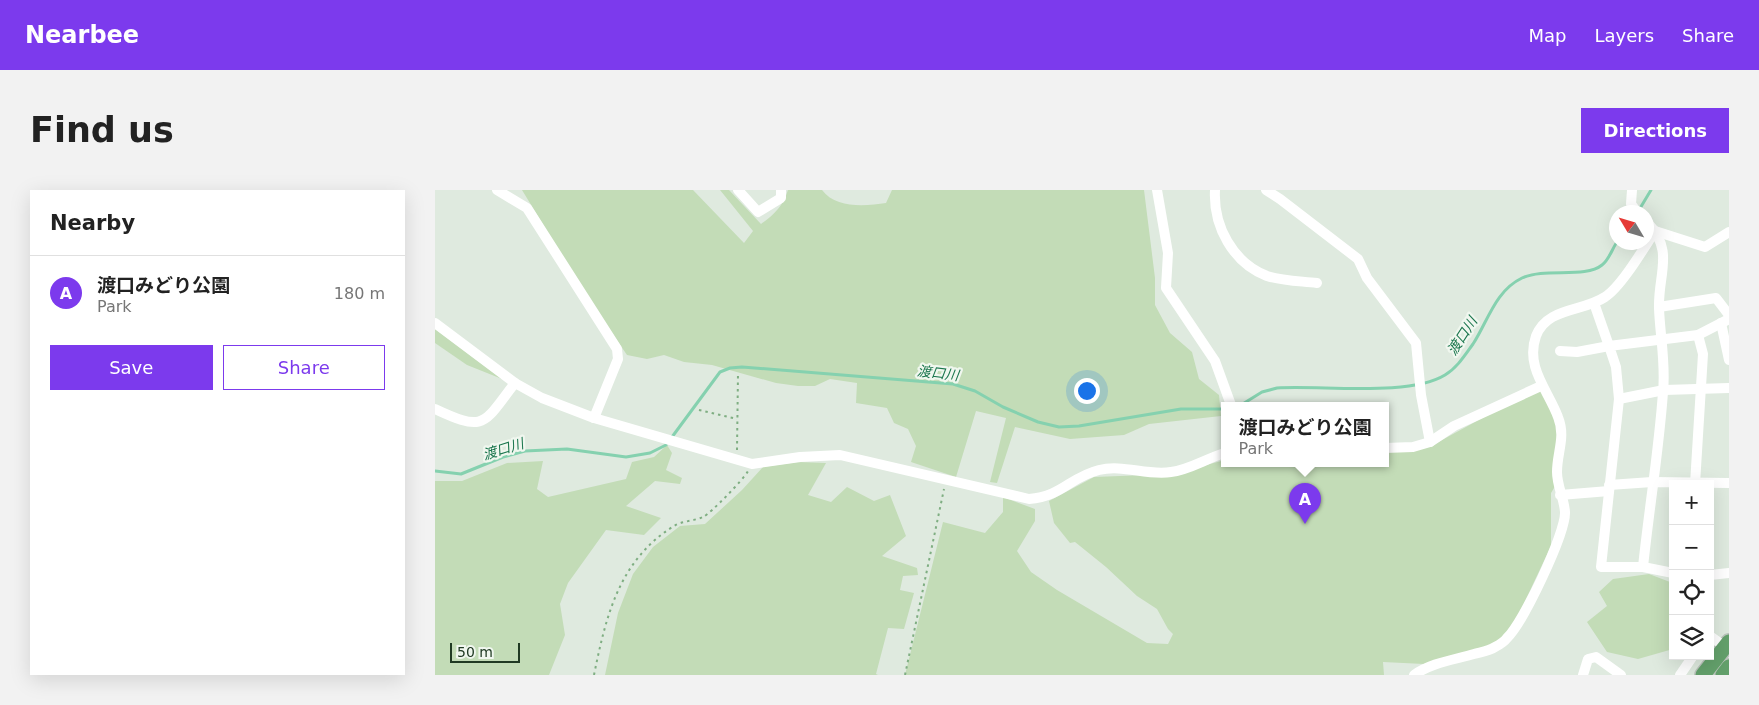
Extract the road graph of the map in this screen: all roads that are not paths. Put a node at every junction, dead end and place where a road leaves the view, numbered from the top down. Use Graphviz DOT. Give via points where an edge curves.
graph roads {
  1 [pos="497,190"];
  2 [pos="738,190"];
  3 [pos="781,190"];
  4 [pos="1157,190"];
  5 [pos="1215,190"];
  6 [pos="1266,190"];
  7 [pos="1632,190"];
  8 [pos="1632,205"];
  9 [pos="1655,231"];
  10 [pos="1729,232"];
  11 [pos="1317,283"];
  12 [pos="1594,303"];
  13 [pos="1659,307"];
  14 [pos="1726,319"];
  15 [pos="435,323"];
  16 [pos="1698,335"];
  17 [pos="1662,338"];
  18 [pos="1609,346"];
  19 [pos="1560,351"];
  20 [pos="1729,360"];
  21 [pos="515,383"];
  22 [pos="1541,386"];
  23 [pos="1729,388"];
  24 [pos="1663,390"];
  25 [pos="1702,390"];
  26 [pos="1619,399"];
  27 [pos="1230,402"];
  28 [pos="435,409"];
  29 [pos="594,418"];
  30 [pos="1431,442"];
  31 [pos="1389,448"];
  32 [pos="1221,455"];
  33 [pos="1695,480"];
  34 [pos="1652,482"];
  35 [pos="1669,482"];
  36 [pos="1714,483"];
  37 [pos="1729,483"];
  38 [pos="1609,488"];
  39 [pos="1560,494"];
  40 [pos="1643,567"];
  41 [pos="1669,572"];
  42 [pos="1729,572"];
  43 [pos="1714,574"];
  44 [pos="1714,638"];
  45 [pos="1727,644"];
  46 [pos="1690,660"];
  47 [pos="1729,667"];
  48 [pos="1414,675"];
  49 [pos="1583,675"];
  50 [pos="1621,675"];
  51 [pos="1680,675"];
  52 [pos="1703,675"];
  53 [pos="1723,675"];
  1 -- 29 [label="street" via="527,208 617,349 618,360"];
  2 -- 3 [label="street" via="758,212 781,198"];
  4 -- 27 [label="street" via="1168,253 1166,288 1215,361"];
  5 -- 11 [label="street" via="1218,220 1237,256 1254,270 1268,276"];
  6 -- 30 [label="street" via="1358,259 1367,278 1416,343 1421,395"];
  7 -- 8 [label="street"];
  9 -- 10 [label="street" via="1705,246"];
  9 -- 12 [label="street" via="1607,296"];
  9 -- 13 [label="street" via="1665,258"];
  12 -- 18 [label="street"];
  12 -- 22 [label="street" via="1551,316 1541,325 1535,338 1533,361"];
  13 -- 14 [label="street" via="1716,298"];
  13 -- 17 [label="street"];
  14 -- 16 [label="street"];
  14 -- 20 [label="street"];
  15 -- 21 [label="street"];
  16 -- 17 [label="street"];
  16 -- 25 [label="street" via="1703,354"];
  17 -- 18 [label="street"];
  17 -- 24 [label="street"];
  18 -- 19 [label="street" via="1577,352"];
  18 -- 26 [label="street" via="1616,367"];
  21 -- 28 [label="street" via="489,418 476,424 463,422"];
  21 -- 29 [label="street" via="542,398"];
  22 -- 30 [label="street" via="1454,426"];
  22 -- 39 [label="street" via="1558,415 1563,433 1557,469"];
  23 -- 25 [label="street"];
  24 -- 25 [label="street"];
  24 -- 26 [label="street"];
  24 -- 34 [label="street"];
  25 -- 33 [label="street"];
  26 -- 38 [label="street"];
  29 -- 32 [label="street" via="752,464 840,455 1029,499 1044,498 1097,470 1172,472"];
  30 -- 31 [label="street"];
  34 -- 35 [label="street"];
  34 -- 38 [label="street"];
  34 -- 40 [label="street"];
  36 -- 37 [label="street"];
  38 -- 39 [label="street"];
  38 -- 40 [label="street" via="1601,567"];
  39 -- 48 [label="street" via="1565,512 1563,529 1508,638 1493,649 1432,666"];
  40 -- 41 [label="street"];
  42 -- 43 [label="street"];
  44 -- 45 [label="street"];
  45 -- 52 [label="main road"];
  46 -- 51 [label="street"];
  47 -- 53 [label="main road"];
  49 -- 50 [label="street" via="1588,659 1596,657"];
}
